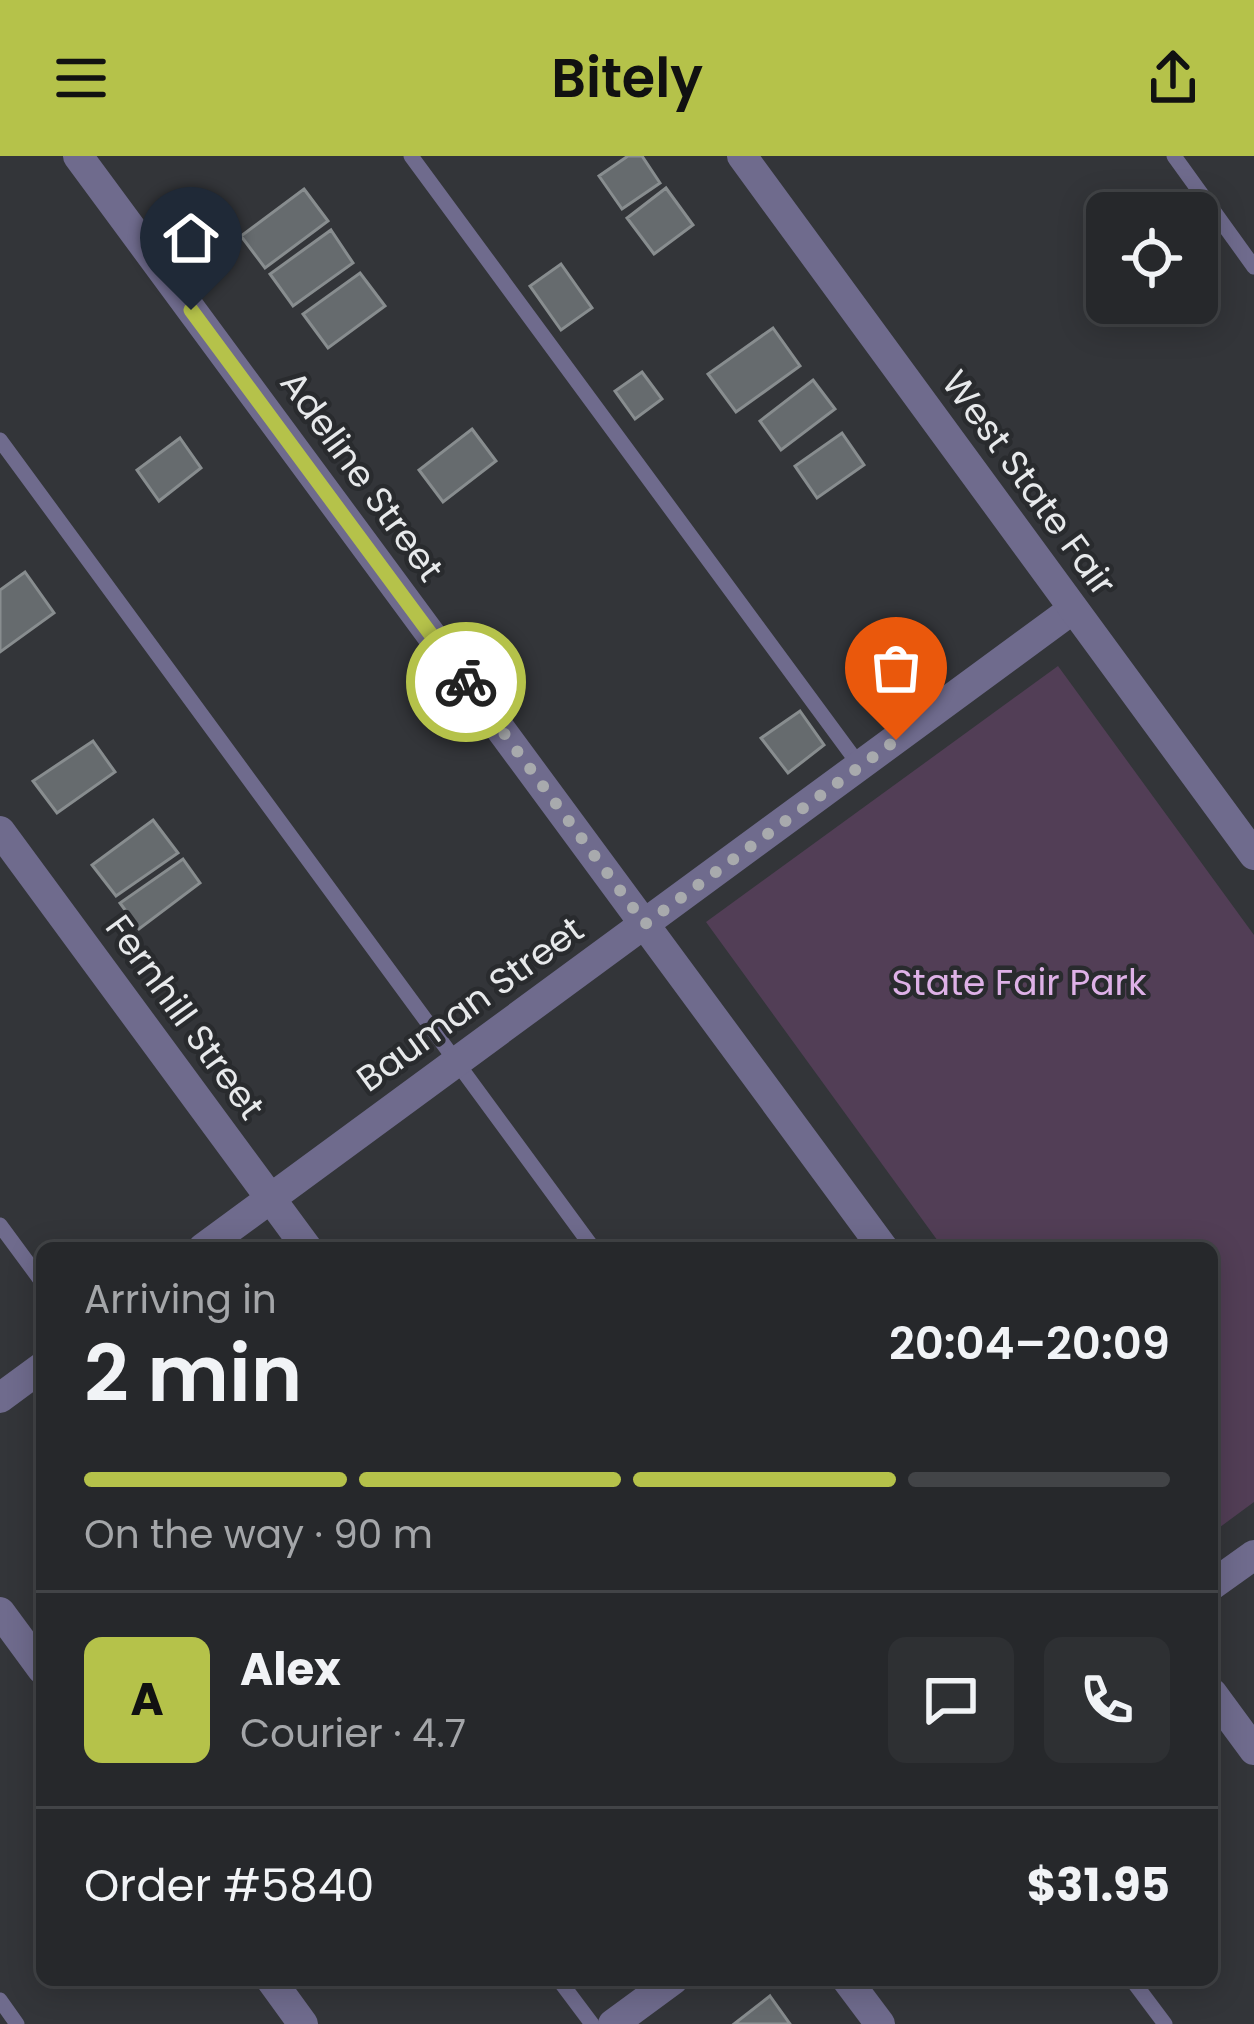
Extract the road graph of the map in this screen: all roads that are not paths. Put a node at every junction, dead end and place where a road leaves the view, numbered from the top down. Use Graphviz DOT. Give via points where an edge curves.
graph roads {
  1 [pos="78,156"];
  2 [pos="411,156"];
  3 [pos="742,156"];
  4 [pos="1174,156"];
  5 [pos="1254,267"];
  6 [pos="0,440"];
  7 [pos="1073,609"];
  8 [pos="860,766"];
  9 [pos="0,831"];
  10 [pos="1254,855"];
  11 [pos="645,924"];
  12 [pos="457,1062"];
  13 [pos="271,1198"];
  14 [pos="0,1225"];
  15 [pos="211,1242"];
  16 [pos="304,1242"];
  17 [pos="589,1242"];
  18 [pos="879,1242"];
  19 [pos="36,1274"];
  20 [pos="36,1370"];
  21 [pos="0,1397"];
  22 [pos="1254,1555"];
  23 [pos="1218,1581"];
  24 [pos="0,1612"];
  25 [pos="36,1661"];
  26 [pos="1218,1702"];
  27 [pos="1254,1750"];
  28 [pos="276,1986"];
  29 [pos="564,1986"];
  30 [pos="665,1986"];
  31 [pos="852,1986"];
  32 [pos="1136,1986"];
  33 [pos="0,2000"];
  34 [pos="17,2024"];
  35 [pos="304,2024"];
  36 [pos="592,2024"];
  37 [pos="613,2024"];
  38 [pos="880,2024"];
  39 [pos="1165,2024"];
  1 -- 11 [label="street, Adeline Street"];
  2 -- 8 [label="lane"];
  3 -- 7 [label="street, West State Fair"];
  4 -- 5 [label="lane"];
  6 -- 12 [label="lane"];
  7 -- 8 [label="street, Bauman Street"];
  7 -- 10 [label="street, West State Fair"];
  8 -- 11 [label="street, Bauman Street"];
  9 -- 13 [label="street, Fernhill Street"];
  11 -- 12 [label="street, Bauman Street"];
  11 -- 18 [label="street, Adeline Street"];
  12 -- 13 [label="street, Bauman Street"];
  12 -- 17 [label="lane"];
  13 -- 15 [label="street, Bauman Street"];
  13 -- 16 [label="street, Fernhill Street"];
  14 -- 19 [label="lane"];
  20 -- 21 [label="street"];
  22 -- 23 [label="street"];
  24 -- 25 [label="street"];
  26 -- 27 [label="street"];
  28 -- 35 [label="street"];
  29 -- 36 [label="lane"];
  30 -- 37 [label="street"];
  31 -- 38 [label="street"];
  32 -- 39 [label="lane"];
  33 -- 34 [label="lane"];
}
